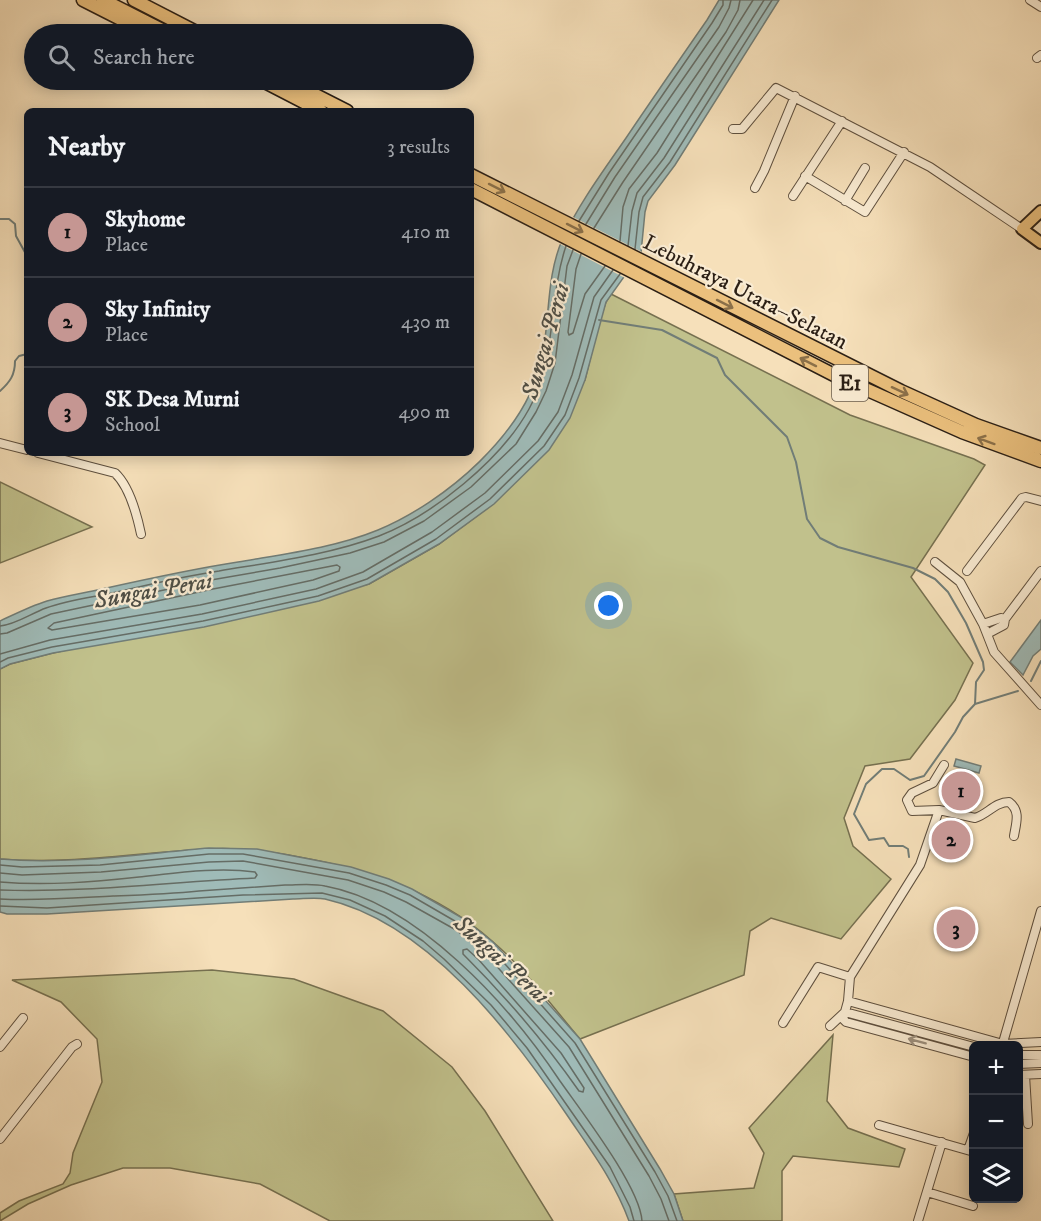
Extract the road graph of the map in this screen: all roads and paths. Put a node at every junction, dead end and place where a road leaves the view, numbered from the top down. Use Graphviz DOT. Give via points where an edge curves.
graph roads {
  1 [pos="83,0"];
  2 [pos="103,0"];
  3 [pos="134,0"];
  4 [pos="1030,0"];
  5 [pos="1041,7"];
  6 [pos="130,24"];
  7 [pos="150,24"];
  8 [pos="181,24"];
  9 [pos="278,90"];
  10 [pos="280,90"];
  11 [pos="306,90"];
  12 [pos="286,93"];
  13 [pos="795,96"];
  14 [pos="315,108"];
  15 [pos="341,108"];
  16 [pos="842,121"];
  17 [pos="733,129"];
  18 [pos="904,152"];
  19 [pos="866,168"];
  20 [pos="474,176"];
  21 [pos="805,176"];
  22 [pos="754,188"];
  23 [pos="474,191"];
  24 [pos="793,196"];
  25 [pos="844,201"];
  26 [pos="1041,211"];
  27 [pos="1022,229"];
  28 [pos="1041,243"];
  29 [pos="0,443"];
  30 [pos="1041,448"];
  31 [pos="24,449"];
  32 [pos="50,456"];
  33 [pos="1041,461"];
  34 [pos="1041,501"];
  35 [pos="141,534"];
  36 [pos="935,562"];
  37 [pos="967,571"];
  38 [pos="1041,571"];
  39 [pos="1005,619"];
  40 [pos="982,624"];
  41 [pos="987,634"];
  42 [pos="1041,705"];
  43 [pos="944,765"];
  44 [pos="939,810"];
  45 [pos="1014,836"];
  46 [pos="1041,911"];
  47 [pos="850,977"];
  48 [pos="848,1001"];
  49 [pos="845,1012"];
  50 [pos="23,1018"];
  51 [pos="783,1023"];
  52 [pos="830,1026"];
  53 [pos="988,1041"];
  54 [pos="1003,1041"];
  55 [pos="1041,1042"];
  56 [pos="1023,1043"];
  57 [pos="77,1044"];
  58 [pos="969,1046"];
  59 [pos="0,1047"];
  60 [pos="1041,1054"];
  61 [pos="1023,1055"];
  62 [pos="969,1056"];
  63 [pos="1041,1063"];
  64 [pos="1023,1064"];
  65 [pos="1041,1074"];
  66 [pos="1023,1075"];
  67 [pos="1023,1083"];
  68 [pos="1028,1124"];
  69 [pos="879,1125"];
  70 [pos="0,1140"];
  71 [pos="942,1142"];
  72 [pos="969,1150"];
  73 [pos="927,1192"];
  74 [pos="973,1206"];
  75 [pos="918,1221"];
  1 -- 6 [label="highway"];
  2 -- 7 [label="highway"];
  3 -- 8 [label="highway"];
  4 -- 5 [label="street"];
  9 -- 12 [label="highway"];
  10 -- 12 [label="highway"];
  11 -- 15 [label="highway"];
  12 -- 14 [label="highway"];
  13 -- 16 [label="street"];
  13 -- 17 [label="street" via="777,87 742,129"];
  13 -- 22 [label="street"];
  16 -- 18 [label="street"];
  16 -- 21 [label="street"];
  18 -- 25 [label="street" via="864,212"];
  18 -- 27 [label="street"];
  19 -- 25 [label="street"];
  20 -- 30 [label="highway, Lebuhraya Utara–Selatan / E1, one-way" via="901,391 976,425"];
  21 -- 24 [label="street"];
  21 -- 25 [label="street"];
  33 -- 23 [label="highway, Lebuhraya Utara–Selatan / E1, one-way" via="962,432 836,376"];
  26 -- 27 [label="main road"];
  27 -- 28 [label="main road"];
  29 -- 31 [label="street"];
  32 -- 35 [label="street" via="115,472 131,500"];
  34 -- 37 [label="street" via="1022,498"];
  36 -- 40 [label="street" via="960,582"];
  38 -- 39 [label="street"];
  39 -- 40 [label="street"];
  39 -- 41 [label="street" via="1004,625"];
  40 -- 41 [label="street"];
  41 -- 42 [label="street" via="994,652"];
  43 -- 44 [label="street" via="933,783 912,793 907,800 912,811"];
  44 -- 45 [label="street" via="975,818 999,803 1009,802 1017,816"];
  44 -- 47 [label="street" via="920,865"];
  46 -- 54 [label="street"];
  47 -- 48 [label="street"];
  47 -- 51 [label="street" via="818,967"];
  48 -- 49 [label="street"];
  48 -- 53 [label="street"];
  49 -- 52 [label="street"];
  49 -- 58 [label="street"];
  62 -- 49 [label="street, one-way" via="846,1022"];
  50 -- 59 [label="street"];
  55 -- 56 [label="street"];
  57 -- 70 [label="street"];
  60 -- 61 [label="street"];
  63 -- 64 [label="street"];
  65 -- 66 [label="street"];
  67 -- 68 [label="street"];
  69 -- 71 [label="street"];
  71 -- 72 [label="street"];
  71 -- 73 [label="street"];
  73 -- 74 [label="street"];
  73 -- 75 [label="street"];
}
